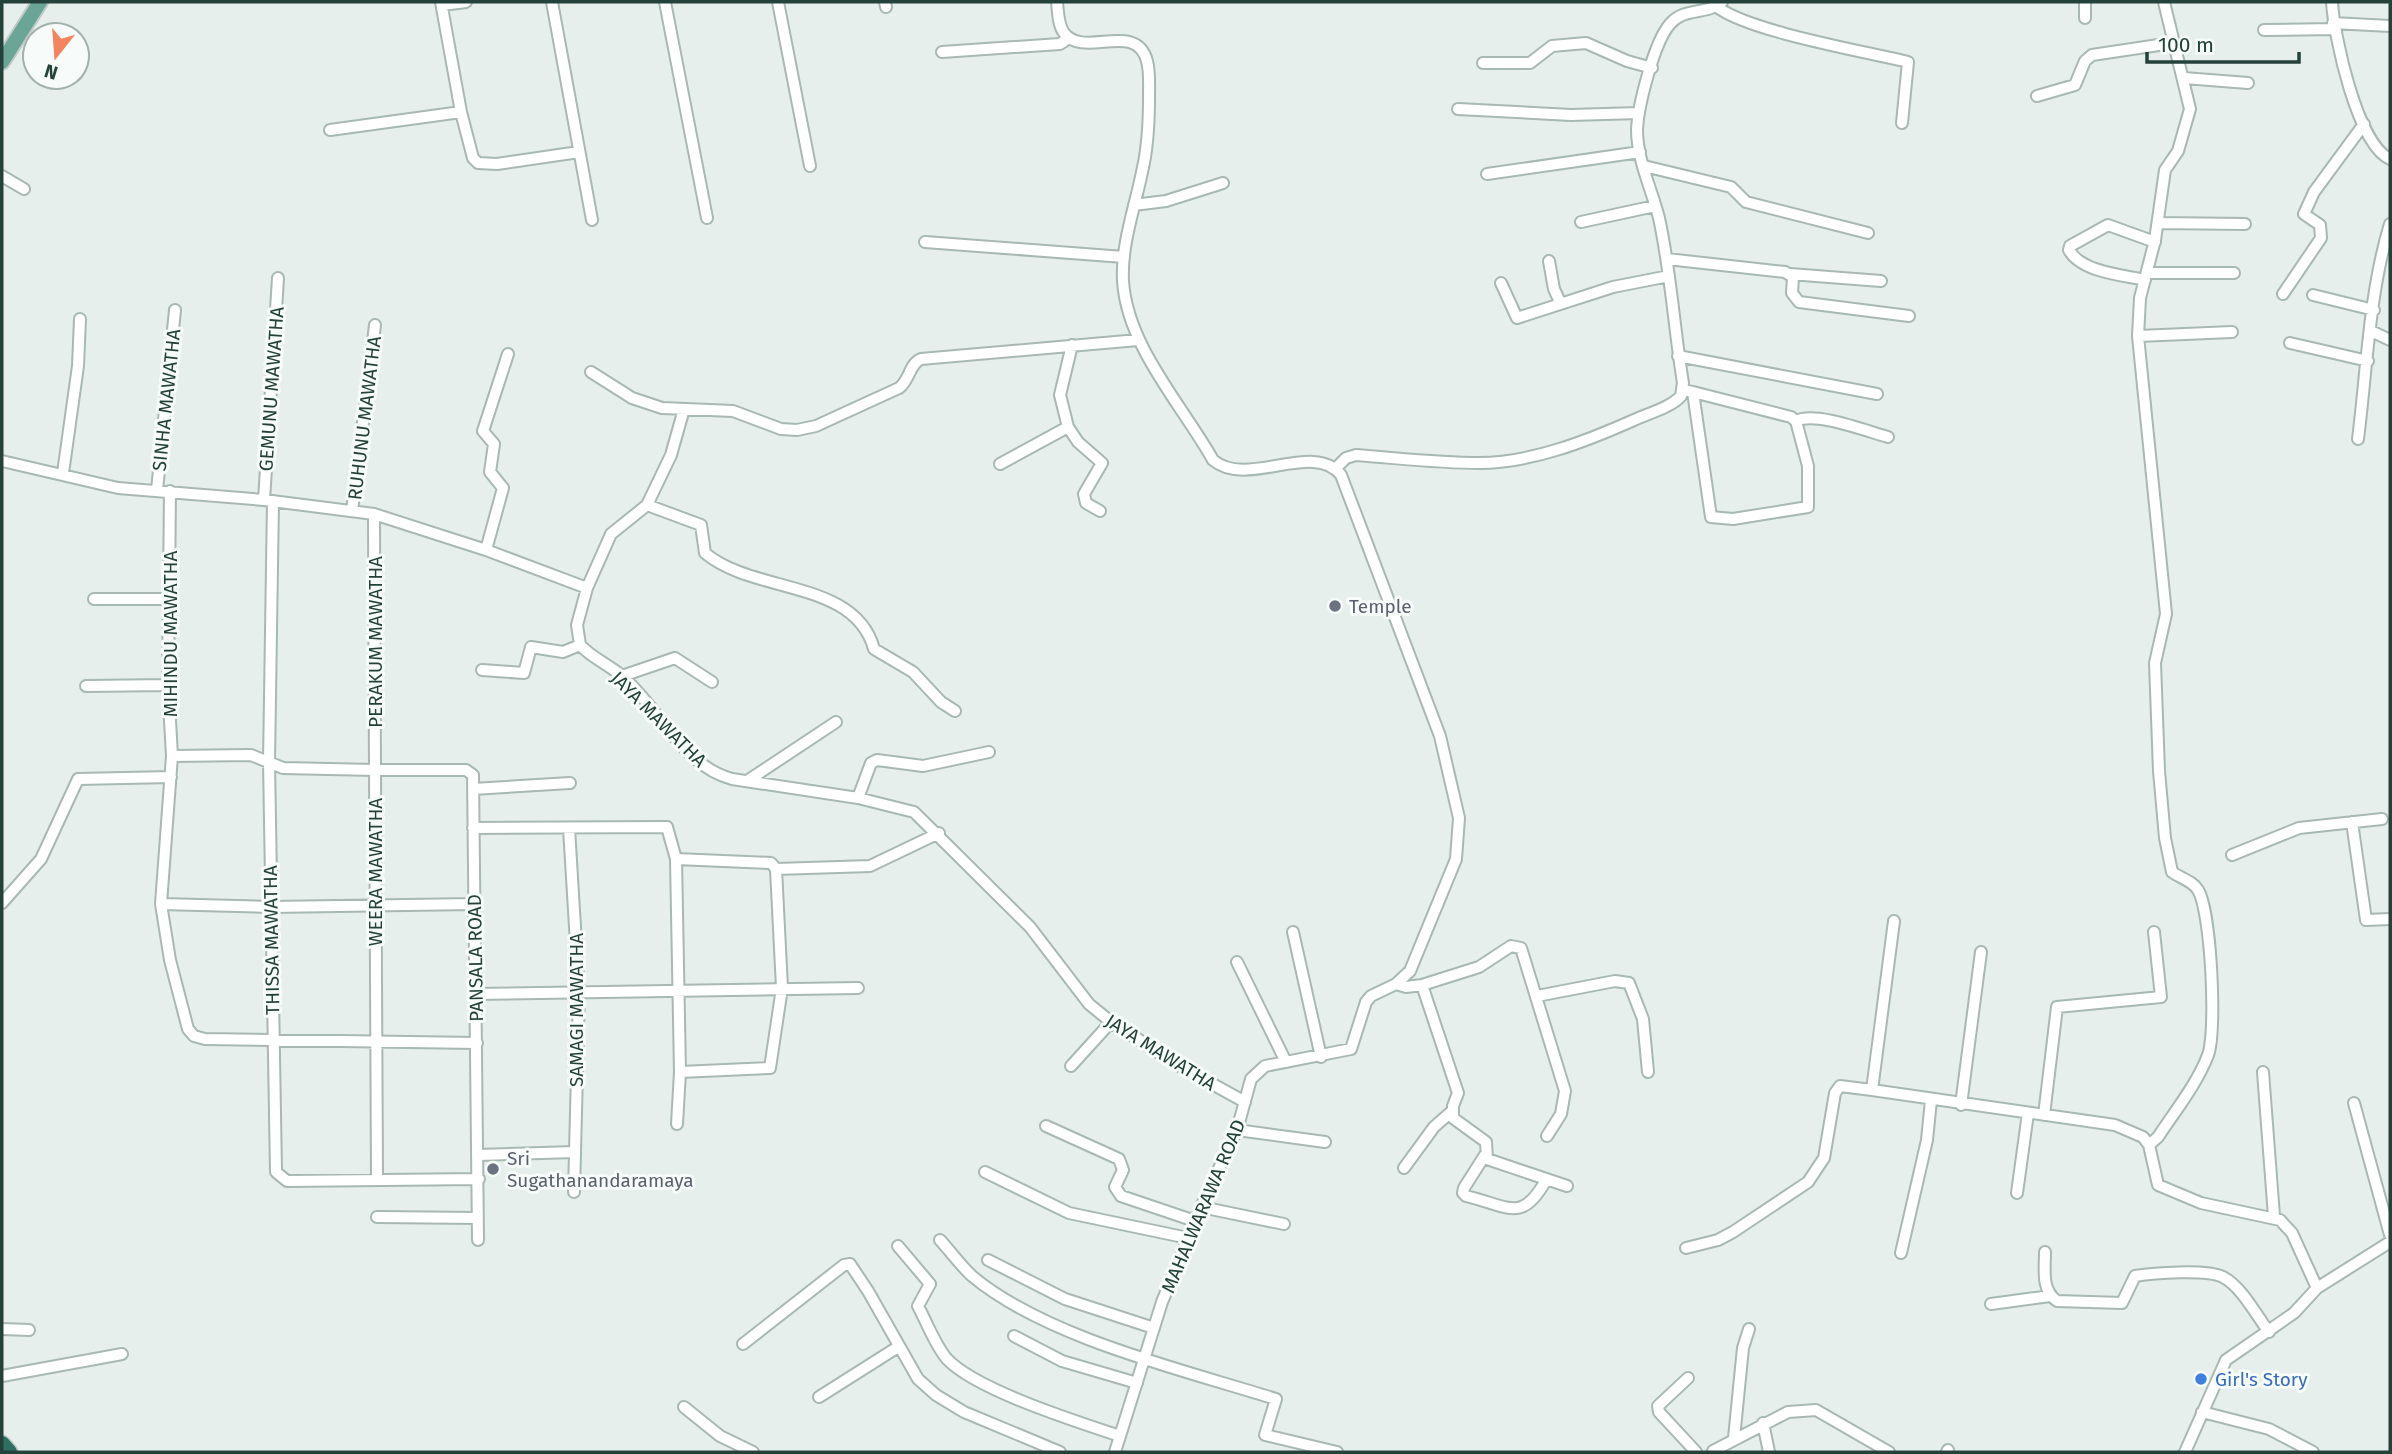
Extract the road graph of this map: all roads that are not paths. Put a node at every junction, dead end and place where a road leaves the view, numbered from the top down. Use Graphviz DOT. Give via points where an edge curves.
graph roads {
  1 [pos="40,2"];
  2 [pos="466,2"];
  3 [pos="552,2"];
  4 [pos="665,2"];
  5 [pos="778,2"];
  6 [pos="1057,2"];
  7 [pos="2085,2"];
  8 [pos="2164,2"];
  9 [pos="2332,2"];
  10 [pos="442,4"];
  11 [pos="1720,4"];
  12 [pos="2085,18"];
  13 [pos="2333,26"];
  14 [pos="2390,26"];
  15 [pos="2264,30"];
  16 [pos="1069,38"];
  17 [pos="2172,43"];
  18 [pos="942,52"];
  19 [pos="2,62"];
  20 [pos="1483,63"];
  21 [pos="1652,68"];
  22 [pos="2184,78"];
  23 [pos="2248,83"];
  24 [pos="2037,96"];
  25 [pos="1458,109"];
  26 [pos="461,112"];
  27 [pos="1639,113"];
  28 [pos="1902,123"];
  29 [pos="2364,124"];
  30 [pos="330,130"];
  31 [pos="579,152"];
  32 [pos="1640,152"];
  33 [pos="2390,159"];
  34 [pos="810,166"];
  35 [pos="1644,166"];
  36 [pos="1487,174"];
  37 [pos="2,176"];
  38 [pos="1223,183"];
  39 [pos="24,189"];
  40 [pos="1134,205"];
  41 [pos="1655,206"];
  42 [pos="707,218"];
  43 [pos="592,220"];
  44 [pos="1581,222"];
  45 [pos="2158,223"];
  46 [pos="2245,224"];
  47 [pos="2390,225"];
  48 [pos="1868,233"];
  49 [pos="925,242"];
  50 [pos="2155,242"];
  51 [pos="1124,257"];
  52 [pos="1667,259"];
  53 [pos="1549,261"];
  54 [pos="2234,273"];
  55 [pos="1790,274"];
  56 [pos="1669,276"];
  57 [pos="2146,277"];
  58 [pos="278,278"];
  59 [pos="1881,281"];
  60 [pos="1502,283"];
  61 [pos="2283,294"];
  62 [pos="2313,295"];
  63 [pos="1560,302"];
  64 [pos="175,310"];
  65 [pos="2374,310"];
  66 [pos="1909,316"];
  67 [pos="80,320"];
  68 [pos="375,325"];
  69 [pos="2371,331"];
  70 [pos="2232,332"];
  71 [pos="2138,336"];
  72 [pos="1138,340"];
  73 [pos="2390,340"];
  74 [pos="2290,343"];
  75 [pos="1072,345"];
  76 [pos="508,354"];
  77 [pos="1678,356"];
  78 [pos="2368,361"];
  79 [pos="591,372"];
  80 [pos="1688,391"];
  81 [pos="1877,394"];
  82 [pos="684,409"];
  83 [pos="1796,421"];
  84 [pos="1068,427"];
  85 [pos="1888,437"];
  86 [pos="2358,439"];
  87 [pos="2,460"];
  88 [pos="1000,464"];
  89 [pos="1336,468"];
  90 [pos="63,473"];
  91 [pos="158,490"];
  92 [pos="170,491"];
  93 [pos="269,501"];
  94 [pos="647,505"];
  95 [pos="352,510"];
  96 [pos="1100,511"];
  97 [pos="374,514"];
  98 [pos="486,550"];
  99 [pos="587,588"];
  100 [pos="94,598"];
  101 [pos="170,599"];
  102 [pos="580,645"];
  103 [pos="482,670"];
  104 [pos="622,676"];
  105 [pos="712,682"];
  106 [pos="167,685"];
  107 [pos="86,686"];
  108 [pos="955,711"];
  109 [pos="836,722"];
  110 [pos="989,752"];
  111 [pos="172,756"];
  112 [pos="269,762"];
  113 [pos="375,770"];
  114 [pos="171,777"];
  115 [pos="747,781"];
  116 [pos="570,783"];
  117 [pos="473,789"];
  118 [pos="858,798"];
  119 [pos="2382,818"];
  120 [pos="2352,822"];
  121 [pos="473,828"];
  122 [pos="569,828"];
  123 [pos="939,833"];
  124 [pos="2232,855"];
  125 [pos="676,859"];
  126 [pos="776,869"];
  127 [pos="2,903"];
  128 [pos="161,904"];
  129 [pos="374,904"];
  130 [pos="474,904"];
  131 [pos="270,907"];
  132 [pos="2390,919"];
  133 [pos="1894,921"];
  134 [pos="1293,932"];
  135 [pos="2154,932"];
  136 [pos="1981,952"];
  137 [pos="1237,962"];
  138 [pos="1396,984"];
  139 [pos="1422,985"];
  140 [pos="782,988"];
  141 [pos="858,988"];
  142 [pos="676,989"];
  143 [pos="579,993"];
  144 [pos="476,994"];
  145 [pos="1537,996"];
  146 [pos="1111,1022"];
  147 [pos="273,1040"];
  148 [pos="378,1044"];
  149 [pos="477,1044"];
  150 [pos="1321,1056"];
  151 [pos="1286,1062"];
  152 [pos="1071,1066"];
  153 [pos="680,1072"];
  154 [pos="1648,1072"];
  155 [pos="2263,1072"];
  156 [pos="1872,1090"];
  157 [pos="1931,1100"];
  158 [pos="1245,1102"];
  159 [pos="2354,1103"];
  160 [pos="1961,1105"];
  161 [pos="1451,1112"];
  162 [pos="2028,1113"];
  163 [pos="2044,1115"];
  164 [pos="677,1124"];
  165 [pos="1046,1126"];
  166 [pos="1237,1130"];
  167 [pos="1547,1136"];
  168 [pos="1325,1142"];
  169 [pos="2150,1145"];
  170 [pos="575,1152"];
  171 [pos="480,1155"];
  172 [pos="1485,1155"];
  173 [pos="1404,1168"];
  174 [pos="985,1172"];
  175 [pos="479,1179"];
  176 [pos="377,1180"];
  177 [pos="1546,1180"];
  178 [pos="1567,1186"];
  179 [pos="574,1192"];
  180 [pos="2017,1193"];
  181 [pos="1201,1207"];
  182 [pos="2274,1216"];
  183 [pos="377,1217"];
  184 [pos="478,1218"];
  185 [pos="1195,1221"];
  186 [pos="1284,1224"];
  187 [pos="2390,1235"];
  188 [pos="1188,1238"];
  189 [pos="478,1240"];
  190 [pos="940,1240"];
  191 [pos="2390,1242"];
  192 [pos="898,1245"];
  193 [pos="1686,1248"];
  194 [pos="2045,1252"];
  195 [pos="1902,1253"];
  196 [pos="988,1260"];
  197 [pos="2317,1288"];
  198 [pos="2050,1296"];
  199 [pos="1990,1304"];
  200 [pos="1154,1328"];
  201 [pos="2,1329"];
  202 [pos="1749,1329"];
  203 [pos="29,1330"];
  204 [pos="2269,1332"];
  205 [pos="1014,1336"];
  206 [pos="743,1344"];
  207 [pos="898,1348"];
  208 [pos="122,1354"];
  209 [pos="1144,1358"];
  210 [pos="2,1376"];
  211 [pos="1688,1378"];
  212 [pos="1137,1383"];
  213 [pos="819,1397"];
  214 [pos="684,1407"];
  215 [pos="2202,1412"];
  216 [pos="1763,1423"];
  217 [pos="1120,1436"];
  218 [pos="1734,1438"];
  219 [pos="2,1444"];
  220 [pos="9,1452"];
  221 [pos="753,1452"];
  222 [pos="1060,1452"];
  223 [pos="1115,1452"];
  224 [pos="1337,1452"];
  225 [pos="1696,1452"];
  226 [pos="1713,1452"];
  227 [pos="1769,1452"];
  228 [pos="1889,1452"];
  229 [pos="2185,1452"];
  230 [pos="2313,1452"];
  1 -- 19 [label="main road"];
  2 -- 10 [label="street"];
  3 -- 31 [label="street"];
  4 -- 42 [label="street"];
  5 -- 34 [label="street"];
  6 -- 16 [label="street" via="1060,25"];
  7 -- 12 [label="street"];
  8 -- 17 [label="street"];
  9 -- 13 [label="street"];
  10 -- 26 [label="street"];
  11 -- 21 [label="street" via="1678,15 1661,38"];
  11 -- 28 [label="street" via="1735,16 1772,28 1908,62"];
  13 -- 14 [label="street"];
  13 -- 15 [label="street"];
  13 -- 29 [label="street"];
  16 -- 18 [label="street" via="1060,44"];
  16 -- 40 [label="street" via="1128,41 1138,46 1147,62 1149,122"];
  17 -- 22 [label="street"];
  17 -- 24 [label="street" via="2092,55 2075,85"];
  20 -- 21 [label="street" via="1530,64 1552,46 1586,43"];
  21 -- 27 [label="street"];
  22 -- 23 [label="street"];
  22 -- 45 [label="street" via="2190,109 2178,151 2165,170"];
  25 -- 27 [label="street" via="1571,115"];
  26 -- 30 [label="street"];
  26 -- 31 [label="street" via="478,163"];
  27 -- 32 [label="street"];
  29 -- 33 [label="street" via="2376,149"];
  29 -- 61 [label="street" via="2314,192 2304,214 2320,225 2321,238"];
  31 -- 43 [label="street"];
  32 -- 35 [label="street"];
  32 -- 36 [label="street"];
  35 -- 41 [label="street"];
  35 -- 48 [label="street" via="1731,187 1746,202"];
  37 -- 39 [label="street"];
  38 -- 40 [label="street" via="1166,201"];
  40 -- 51 [label="street"];
  41 -- 44 [label="street"];
  41 -- 52 [label="street"];
  45 -- 46 [label="street"];
  45 -- 50 [label="street"];
  47 -- 65 [label="street"];
  49 -- 51 [label="street"];
  50 -- 57 [label="street"];
  50 -- 57 [label="street" via="2108,225 2070,246 2069,250 2095,269"];
  51 -- 72 [label="street" via="1125,296"];
  52 -- 55 [label="street"];
  52 -- 56 [label="street"];
  53 -- 63 [label="street"];
  54 -- 57 [label="street"];
  55 -- 59 [label="street"];
  55 -- 66 [label="street" via="1793,298 1799,302"];
  56 -- 63 [label="street"];
  56 -- 77 [label="street"];
  57 -- 71 [label="street"];
  58 -- 93 [label="street, GEMUNU MAWATHA"];
  60 -- 63 [label="street" via="1517,318"];
  62 -- 65 [label="street"];
  64 -- 91 [label="street, SINHA MAWATHA"];
  65 -- 69 [label="street"];
  67 -- 90 [label="street"];
  68 -- 95 [label="street, RUHUNU MAWATHA"];
  69 -- 73 [label="street"];
  69 -- 78 [label="street"];
  70 -- 71 [label="street"];
  71 -- 169 [label="street" via="2166,614 2155,663 2165,838 2172,872 2194,885 2202,898 2213,1015 2207,1057"];
  72 -- 75 [label="street"];
  72 -- 89 [label="street" via="1221,468 1241,471 1319,463"];
  74 -- 78 [label="street"];
  75 -- 82 [label="street" via="920,359 899,388 816,426 797,430 781,429 733,411"];
  75 -- 84 [label="street" via="1060,395"];
  76 -- 98 [label="street" via="484,426 494,448 489,472 503,488"];
  77 -- 80 [label="street"];
  77 -- 81 [label="street"];
  78 -- 86 [label="street"];
  79 -- 82 [label="street" via="632,398 662,408"];
  80 -- 83 [label="street"];
  80 -- 83 [label="street" via="1709,512 1714,519 1808,507 1808,466"];
  80 -- 89 [label="street" via="1624,424 1521,457 1481,463 1356,455 1346,457"];
  82 -- 94 [label="street" via="671,456"];
  83 -- 85 [label="street" via="1825,421"];
  84 -- 88 [label="street"];
  84 -- 96 [label="street" via="1102,463 1084,494 1086,503"];
  87 -- 90 [label="street"];
  89 -- 138 [label="street, MAHALWARAWA ROAD" via="1440,736 1457,799 1459,842 1450,878 1410,971"];
  90 -- 91 [label="street" via="118,488"];
  91 -- 92 [label="street"];
  92 -- 93 [label="street"];
  92 -- 101 [label="street, MIHINDU MAWATHA"];
  93 -- 95 [label="street"];
  93 -- 112 [label="street, THISSA MAWATHA"];
  94 -- 99 [label="street" via="611,534"];
  94 -- 108 [label="street" via="704,527 705,552 721,563 767,583 820,595 838,606 867,627 874,649 913,672"];
  95 -- 97 [label="street"];
  97 -- 98 [label="street"];
  97 -- 113 [label="street, PERAKUM MAWATHA"];
  98 -- 99 [label="street"];
  99 -- 102 [label="street" via="578,625"];
  100 -- 101 [label="street"];
  101 -- 106 [label="street, MIHINDU MAWATHA"];
  102 -- 103 [label="street" via="563,652 531,647 524,673"];
  102 -- 104 [label="street, JAYA MAWATHA"];
  104 -- 105 [label="street" via="675,658"];
  104 -- 115 [label="street, JAYA MAWATHA" via="696,761 719,775"];
  106 -- 107 [label="street"];
  106 -- 111 [label="street, MIHINDU MAWATHA"];
  109 -- 115 [label="street"];
  110 -- 118 [label="street" via="923,766 877,760 871,763"];
  111 -- 112 [label="street, WEERA MAWATHA" via="251,755"];
  111 -- 114 [label="street, MIHINDU MAWATHA"];
  112 -- 113 [label="street, WEERA MAWATHA" via="283,768"];
  112 -- 131 [label="street, THISSA MAWATHA"];
  113 -- 117 [label="street" via="466,770 472,775"];
  113 -- 129 [label="street, WEERA MAWATHA"];
  114 -- 127 [label="street" via="78,779 41,859"];
  114 -- 128 [label="street, MIHINDU MAWATHA"];
  115 -- 118 [label="street, JAYA MAWATHA"];
  116 -- 117 [label="street"];
  117 -- 121 [label="street, PANSALA ROAD"];
  118 -- 123 [label="street, JAYA MAWATHA" via="908,808"];
  119 -- 120 [label="street"];
  120 -- 124 [label="street" via="2299,828"];
  120 -- 132 [label="street" via="2367,920"];
  121 -- 122 [label="street"];
  121 -- 130 [label="street, PANSALA ROAD"];
  122 -- 125 [label="street" via="667,827"];
  122 -- 143 [label="street, SAMAGI MAWATHA"];
  123 -- 126 [label="street" via="870,866"];
  123 -- 146 [label="street, JAYA MAWATHA" via="1030,927 1089,1004"];
  125 -- 126 [label="street" via="763,860"];
  125 -- 142 [label="street"];
  126 -- 140 [label="street"];
  128 -- 131 [label="street"];
  128 -- 147 [label="street, MIHINDU MAWATHA" via="188,1029 205,1038"];
  129 -- 130 [label="street"];
  129 -- 131 [label="street"];
  129 -- 148 [label="street, WEERA MAWATHA"];
  130 -- 144 [label="street, PANSALA ROAD"];
  131 -- 147 [label="street, THISSA MAWATHA"];
  133 -- 156 [label="street"];
  134 -- 150 [label="street"];
  135 -- 163 [label="street" via="2161,997 2057,1007"];
  136 -- 160 [label="street"];
  137 -- 151 [label="street"];
  138 -- 139 [label="street"];
  138 -- 150 [label="street, MAHALWARAWA ROAD" via="1366,1002 1351,1049"];
  139 -- 145 [label="street" via="1479,967 1517,946 1524,952"];
  139 -- 161 [label="street" via="1458,1093"];
  140 -- 141 [label="street"];
  140 -- 142 [label="street"];
  140 -- 153 [label="street" via="770,1068"];
  142 -- 143 [label="street"];
  142 -- 153 [label="street"];
  143 -- 144 [label="street"];
  143 -- 170 [label="street, SAMAGI MAWATHA"];
  144 -- 149 [label="street, PANSALA ROAD"];
  145 -- 154 [label="street" via="1615,981 1629,983 1643,1019"];
  145 -- 167 [label="street" via="1565,1091 1561,1114"];
  146 -- 152 [label="street"];
  146 -- 158 [label="street, JAYA MAWATHA"];
  147 -- 148 [label="street, MIHINDU MAWATHA"];
  147 -- 176 [label="street, THISSA MAWATHA" via="275,1166 281,1178"];
  148 -- 149 [label="street, MIHINDU MAWATHA"];
  148 -- 176 [label="street, WEERA MAWATHA"];
  149 -- 171 [label="street, PANSALA ROAD"];
  150 -- 151 [label="street, MAHALWARAWA ROAD"];
  151 -- 158 [label="street, MAHALWARAWA ROAD" via="1257,1071"];
  153 -- 164 [label="street"];
  155 -- 182 [label="street"];
  156 -- 157 [label="street"];
  156 -- 193 [label="street" via="1848,1085 1835,1093 1824,1158 1808,1182 1733,1232"];
  157 -- 160 [label="street"];
  157 -- 195 [label="street" via="1927,1140"];
  158 -- 166 [label="street, MAHALWARAWA ROAD"];
  159 -- 187 [label="street"];
  160 -- 162 [label="street"];
  161 -- 172 [label="street" via="1486,1142"];
  161 -- 173 [label="street"];
  162 -- 163 [label="street"];
  162 -- 180 [label="street"];
  163 -- 169 [label="street" via="2115,1125"];
  165 -- 185 [label="street" via="1119,1159 1123,1170 1115,1187 1121,1196"];
  166 -- 168 [label="street"];
  166 -- 181 [label="street, MAHALWARAWA ROAD"];
  169 -- 182 [label="street" via="2158,1185 2200,1203"];
  170 -- 171 [label="street"];
  170 -- 179 [label="street, SAMAGI MAWATHA"];
  171 -- 175 [label="street, PANSALA ROAD"];
  172 -- 177 [label="street" via="1489,1161"];
  172 -- 177 [label="street" via="1464,1188 1466,1196 1518,1209 1534,1200"];
  174 -- 188 [label="street" via="1069,1213"];
  175 -- 176 [label="street, THISSA MAWATHA"];
  175 -- 184 [label="street, PANSALA ROAD"];
  177 -- 178 [label="street"];
  181 -- 185 [label="street, MAHALWARAWA ROAD"];
  181 -- 186 [label="street"];
  182 -- 197 [label="street" via="2292,1233"];
  183 -- 184 [label="street"];
  184 -- 189 [label="street, PANSALA ROAD"];
  185 -- 188 [label="street, MAHALWARAWA ROAD"];
  188 -- 200 [label="street, MAHALWARAWA ROAD"];
  190 -- 209 [label="street" via="972,1276 1036,1318"];
  191 -- 197 [label="street"];
  192 -- 217 [label="street" via="930,1284 918,1306 957,1368 1035,1406"];
  194 -- 198 [label="street" via="2045,1283"];
  196 -- 200 [label="street" via="1065,1299"];
  197 -- 204 [label="street"];
  198 -- 199 [label="street"];
  198 -- 204 [label="street" via="2057,1301 2116,1305 2125,1299 2135,1276 2211,1273 2235,1287"];
  200 -- 209 [label="street, MAHALWARAWA ROAD"];
  201 -- 203 [label="street"];
  202 -- 218 [label="street"];
  204 -- 215 [label="street" via="2226,1360"];
  205 -- 212 [label="street" via="1062,1361"];
  206 -- 207 [label="street" via="847,1264 868,1291"];
  207 -- 213 [label="street"];
  207 -- 222 [label="street" via="918,1379 936,1395 964,1412"];
  208 -- 210 [label="street"];
  209 -- 212 [label="street, MAHALWARAWA ROAD"];
  209 -- 224 [label="street" via="1276,1399 1265,1435"];
  211 -- 225 [label="street" via="1658,1406"];
  212 -- 217 [label="street, MAHALWARAWA ROAD"];
  214 -- 221 [label="street" via="720,1436"];
  215 -- 229 [label="street"];
  215 -- 230 [label="street" via="2269,1429"];
  216 -- 218 [label="street"];
  216 -- 227 [label="street"];
  216 -- 228 [label="street" via="1788,1412 1816,1410"];
  217 -- 223 [label="street, MAHALWARAWA ROAD"];
  218 -- 226 [label="street"];
  219 -- 220 [label="highway"];
}
